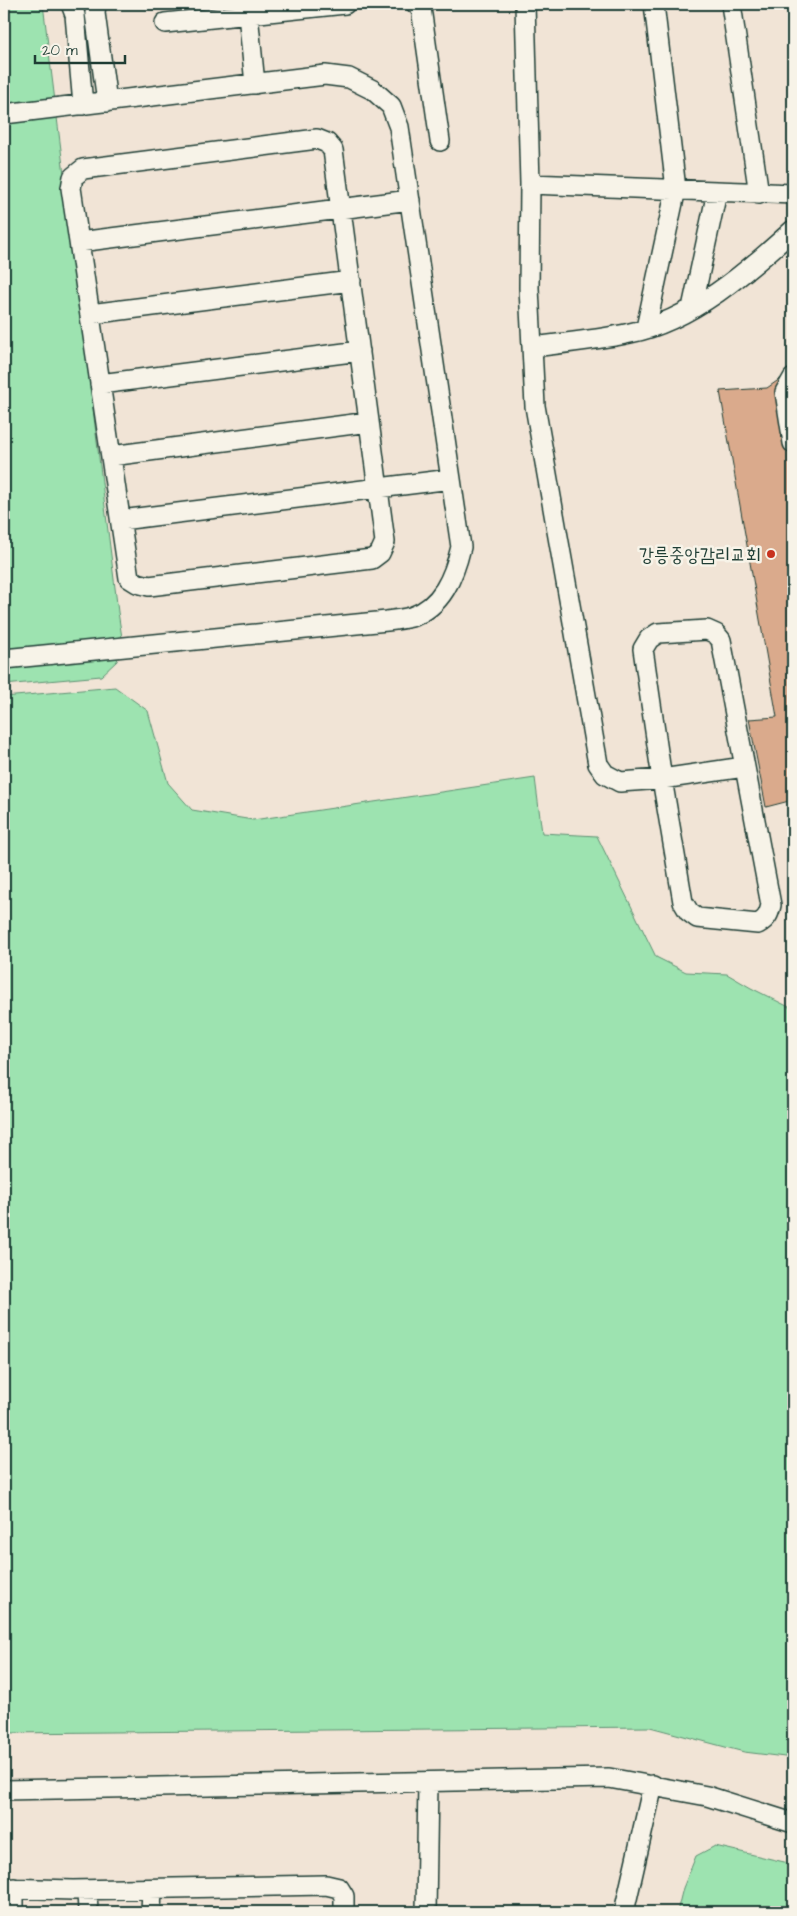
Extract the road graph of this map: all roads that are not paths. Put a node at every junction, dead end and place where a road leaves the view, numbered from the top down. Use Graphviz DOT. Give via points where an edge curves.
graph roads {
  1 [pos="71,4"];
  2 [pos="96,4"];
  3 [pos="345,4"];
  4 [pos="416,4"];
  5 [pos="525,4"];
  6 [pos="654,4"];
  7 [pos="731,4"];
  8 [pos="248,14"];
  9 [pos="165,23"];
  10 [pos="255,84"];
  11 [pos="107,102"];
  12 [pos="82,105"];
  13 [pos="4,114"];
  14 [pos="440,140"];
  15 [pos="530,184"];
  16 [pos="676,189"];
  17 [pos="717,192"];
  18 [pos="759,194"];
  19 [pos="793,194"];
  20 [pos="410,200"];
  21 [pos="341,208"];
  22 [pos="793,230"];
  23 [pos="79,242"];
  24 [pos="351,281"];
  25 [pos="692,308"];
  26 [pos="90,314"];
  27 [pos="646,328"];
  28 [pos="532,347"];
  29 [pos="360,351"];
  30 [pos="793,378"];
  31 [pos="100,384"];
  32 [pos="370,422"];
  33 [pos="793,443"];
  34 [pos="111,456"];
  35 [pos="451,479"];
  36 [pos="378,488"];
  37 [pos="121,520"];
  38 [pos="4,659"];
  39 [pos="744,767"];
  40 [pos="662,779"];
  41 [pos="428,1782"];
  42 [pos="653,1785"];
  43 [pos="4,1790"];
  44 [pos="793,1823"];
  45 [pos="9,1888"];
  46 [pos="152,1889"];
  47 [pos="87,1890"];
  48 [pos="14,1912"];
  49 [pos="88,1912"];
  50 [pos="151,1912"];
  51 [pos="344,1912"];
  52 [pos="426,1912"];
  53 [pos="624,1912"];
  1 -- 12 [label="lane" via="75,16"];
  2 -- 11 [label="lane"];
  3 -- 8 [label="lane"];
  4 -- 14 [label="lane" via="421,8"];
  5 -- 15 [label="lane"];
  6 -- 16 [label="lane"];
  7 -- 18 [label="lane"];
  8 -- 9 [label="lane"];
  8 -- 10 [label="lane"];
  10 -- 11 [label="lane"];
  10 -- 20 [label="lane" via="325,75 349,78 373,90 391,106 399,127"];
  11 -- 12 [label="lane"];
  12 -- 13 [label="lane"];
  15 -- 16 [label="lane"];
  15 -- 28 [label="lane"];
  16 -- 17 [label="lane"];
  16 -- 27 [label="lane"];
  17 -- 18 [label="lane"];
  17 -- 25 [label="lane"];
  18 -- 19 [label="lane"];
  20 -- 21 [label="lane"];
  20 -- 35 [label="lane"];
  21 -- 23 [label="lane"];
  21 -- 23 [label="lane" via="333,150 327,143 317,140 112,165 83,169 73,177 71,188"];
  21 -- 24 [label="lane"];
  22 -- 25 [label="lane" via="758,262"];
  23 -- 26 [label="lane"];
  24 -- 26 [label="lane"];
  24 -- 29 [label="lane"];
  25 -- 27 [label="lane" via="670,321"];
  26 -- 31 [label="lane"];
  27 -- 28 [label="lane" via="632,333"];
  28 -- 40 [label="lane" via="535,406 598,764 605,774 620,782"];
  29 -- 31 [label="lane"];
  29 -- 32 [label="lane"];
  30 -- 33 [label="lane" via="785,392"];
  31 -- 34 [label="lane"];
  32 -- 34 [label="lane"];
  32 -- 36 [label="lane"];
  34 -- 37 [label="lane"];
  35 -- 36 [label="lane"];
  35 -- 38 [label="lane" via="461,547 456,567 446,589 431,605 411,617"];
  36 -- 37 [label="lane"];
  36 -- 37 [label="lane" via="385,542 380,553 372,559 149,586 129,578"];
  39 -- 40 [label="lane"];
  39 -- 40 [label="lane" via="721,640 707,630 658,633 643,649"];
  39 -- 40 [label="lane" via="771,905 769,914 758,924 704,920 689,912 683,902"];
  41 -- 42 [label="lane" via="609,1778"];
  41 -- 43 [label="lane"];
  41 -- 52 [label="lane"];
  42 -- 44 [label="lane" via="707,1796"];
  42 -- 53 [label="lane"];
  45 -- 47 [label="lane"];
  45 -- 48 [label="lane"];
  46 -- 47 [label="lane"];
  46 -- 50 [label="lane"];
  46 -- 51 [label="lane" via="326,1885 339,1888 344,1896"];
  47 -- 49 [label="lane"];
}
